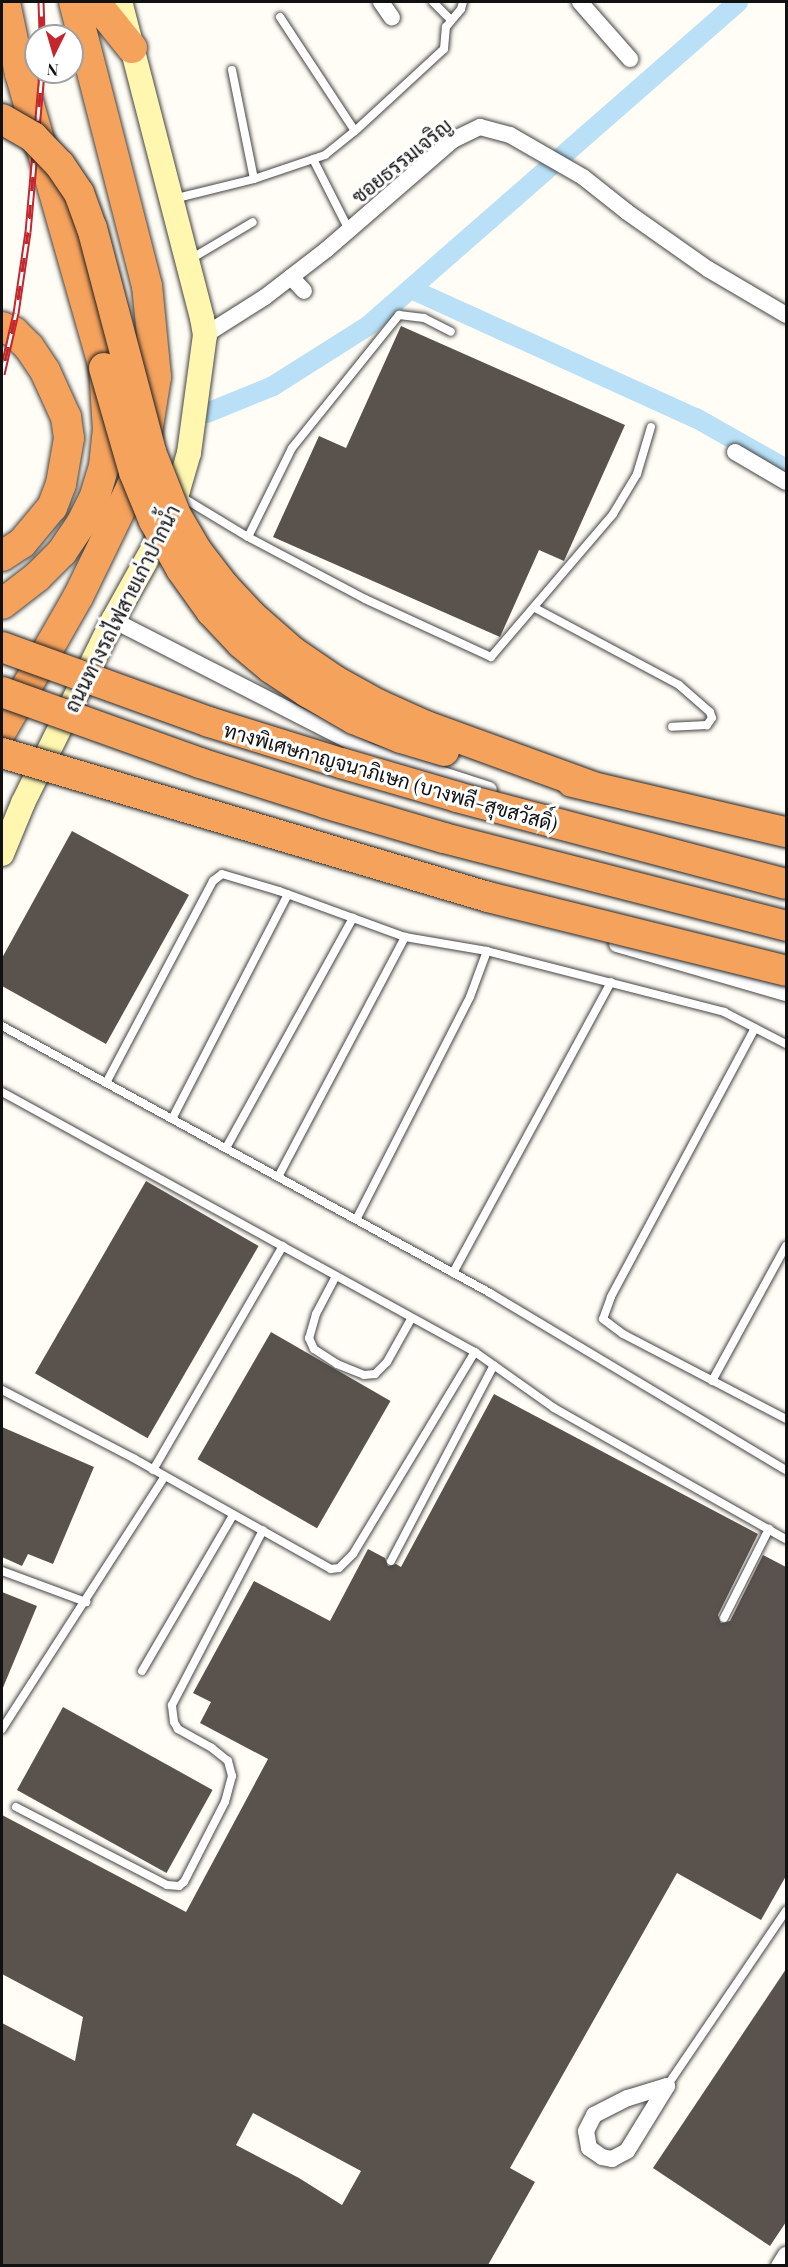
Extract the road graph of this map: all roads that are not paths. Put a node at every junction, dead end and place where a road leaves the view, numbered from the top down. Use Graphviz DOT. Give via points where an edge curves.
graph roads {
  1 [pos="4,2"];
  2 [pos="74,2"];
  3 [pos="95,2"];
  4 [pos="109,2"];
  5 [pos="120,2"];
  6 [pos="381,2"];
  7 [pos="433,2"];
  8 [pos="463,2"];
  9 [pos="580,2"];
  10 [pos="280,17"];
  11 [pos="392,18"];
  12 [pos="451,20"];
  13 [pos="132,48"];
  14 [pos="630,59"];
  15 [pos="232,70"];
  16 [pos="2,119"];
  17 [pos="355,131"];
  18 [pos="313,159"];
  19 [pos="254,179"];
  20 [pos="172,199"];
  21 [pos="253,222"];
  22 [pos="349,230"];
  23 [pos="188,261"];
  24 [pos="291,277"];
  25 [pos="304,291"];
  26 [pos="786,315"];
  27 [pos="2,327"];
  28 [pos="451,332"];
  29 [pos="205,335"];
  30 [pos="104,368"];
  31 [pos="651,427"];
  32 [pos="735,452"];
  33 [pos="786,482"];
  34 [pos="177,494"];
  35 [pos="248,537"];
  36 [pos="2,555"];
  37 [pos="2,604"];
  38 [pos="535,608"];
  39 [pos="113,620"];
  40 [pos="2,647"];
  41 [pos="2,692"];
  42 [pos="672,727"];
  43 [pos="2,730"];
  44 [pos="2,753"];
  45 [pos="38,773"];
  46 [pos="591,786"];
  47 [pos="786,832"];
  48 [pos="2,854"];
  49 [pos="786,875"];
  50 [pos="786,884"];
  51 [pos="288,894"];
  52 [pos="353,918"];
  53 [pos="786,926"];
  54 [pos="405,937"];
  55 [pos="487,951"];
  56 [pos="786,971"];
  57 [pos="611,982"];
  58 [pos="786,993"];
  59 [pos="2,1026"];
  60 [pos="755,1028"];
  61 [pos="786,1044"];
  62 [pos="106,1083"];
  63 [pos="2,1092"];
  64 [pos="172,1119"];
  65 [pos="226,1148"];
  66 [pos="278,1177"];
  67 [pos="356,1220"];
  68 [pos="283,1246"];
  69 [pos="786,1246"];
  70 [pos="453,1273"];
  71 [pos="336,1276"];
  72 [pos="411,1319"];
  73 [pos="475,1352"];
  74 [pos="494,1365"];
  75 [pos="712,1381"];
  76 [pos="2,1390"];
  77 [pos="786,1419"];
  78 [pos="153,1470"];
  79 [pos="786,1470"];
  80 [pos="164,1478"];
  81 [pos="233,1515"];
  82 [pos="263,1530"];
  83 [pos="769,1530"];
  84 [pos="786,1539"];
  85 [pos="391,1561"];
  86 [pos="2,1571"];
  87 [pos="86,1602"];
  88 [pos="724,1618"];
  89 [pos="142,1671"];
  90 [pos="2,1729"];
  91 [pos="16,1807"];
  92 [pos="786,1911"];
  93 [pos="667,2086"];
  94 [pos="786,2255"];
  95 [pos="779,2265"];
  1 -- 30 [label="highway" via="20,74"];
  2 -- 43 [label="highway" via="147,286 156,377 144,451 131,488 78,597"];
  3 -- 13 [label="highway"];
  4 -- 13 [label="highway"];
  5 -- 13 [label="main road, ถนนทางรถไฟสายเก่าปากน้ำ"];
  6 -- 11 [label="street"];
  7 -- 12 [label="lane"];
  8 -- 12 [label="lane"];
  9 -- 14 [label="street"];
  10 -- 17 [label="lane"];
  12 -- 17 [label="lane" via="443,37 444,49"];
  13 -- 20 [label="main road, ถนนทางรถไฟสายเก่าปากน้ำ"];
  15 -- 19 [label="lane"];
  16 -- 46 [label="highway, bridge" via="33,137 60,165 79,193 92,228 151,452 176,515 224,586 293,652 368,699 426,726"];
  17 -- 18 [label="lane" via="326,155"];
  18 -- 19 [label="lane"];
  18 -- 22 [label="lane"];
  19 -- 20 [label="lane"];
  20 -- 23 [label="main road, ถนนทางรถไฟสายเก่าปากน้ำ"];
  21 -- 23 [label="lane"];
  22 -- 24 [label="street, ซอยธรรมเจริญ"];
  22 -- 26 [label="street, ซอยธรรมเจริญ" via="465,133 491,129 510,135 583,177 708,269"];
  23 -- 29 [label="main road, ถนนทางรถไฟสายเก่าปากน้ำ"];
  24 -- 25 [label="street"];
  24 -- 29 [label="street, ซอยธรรมเจริญ" via="234,320"];
  27 -- 36 [label="highway" via="14,332 29,347 45,371 66,417 69,438 61,484 52,507 22,543"];
  28 -- 35 [label="lane" via="424,318 399,315 292,448"];
  29 -- 34 [label="main road, ถนนทางรถไฟสายเก่าปากน้ำ" via="189,453"];
  30 -- 37 [label="highway, bridge" via="108,430 104,466 94,499 62,552"];
  30 -- 46 [label="highway, bridge" via="134,472 181,569 211,611 271,668 354,719 401,738 499,766"];
  31 -- 38 [label="lane" via="637,474 614,514"];
  32 -- 33 [label="street"];
  34 -- 35 [label="lane"];
  34 -- 39 [label="main road, ถนนทางรถไฟสายเก่าปากน้ำ" via="155,544"];
  35 -- 38 [label="lane" via="365,599 491,657"];
  38 -- 42 [label="lane" via="679,685 712,718 706,724"];
  39 -- 45 [label="main road, ถนนทางรถไฟสายเก่าปากน้ำ"];
  39 -- 49 [label="street" via="369,752"];
  40 -- 50 [label="highway, ทางพิเศษกาญจนาภิเษก (บางพลี-สุขสวัสดิ์), bridge" via="209,722 341,763"];
  41 -- 53 [label="highway, ทางพิเศษกาญจนาภิเษก (บางพลี-สุขสวัสดิ์), bridge" via="325,803 444,838"];
  44 -- 56 [label="highway, bridge" via="488,897"];
  45 -- 48 [label="main road, ถนนทางรถไฟสายเก่าปากน้ำ"];
  45 -- 58 [label="street"];
  46 -- 47 [label="highway, bridge"];
  51 -- 52 [label="lane"];
  51 -- 62 [label="lane" via="222,874 213,881"];
  51 -- 64 [label="lane"];
  52 -- 54 [label="lane"];
  52 -- 65 [label="lane"];
  54 -- 55 [label="lane"];
  54 -- 66 [label="lane"];
  55 -- 57 [label="lane"];
  55 -- 67 [label="lane" via="470,997"];
  57 -- 60 [label="lane" via="724,1012"];
  57 -- 70 [label="lane"];
  59 -- 62 [label="lane"];
  60 -- 61 [label="lane"];
  60 -- 75 [label="lane" via="603,1318 622,1334"];
  62 -- 64 [label="lane"];
  63 -- 68 [label="lane"];
  64 -- 65 [label="lane"];
  65 -- 66 [label="lane"];
  66 -- 67 [label="lane"];
  67 -- 70 [label="lane"];
  68 -- 71 [label="lane"];
  68 -- 78 [label="lane"];
  69 -- 75 [label="lane"];
  70 -- 79 [label="lane"];
  71 -- 72 [label="lane"];
  71 -- 72 [label="lane" via="316,1314 309,1338 314,1349 337,1364 364,1375 375,1374 387,1362"];
  72 -- 73 [label="lane"];
  73 -- 74 [label="lane"];
  73 -- 82 [label="lane" via="353,1554 339,1568 331,1569"];
  74 -- 83 [label="lane" via="554,1408"];
  74 -- 85 [label="lane"];
  75 -- 77 [label="lane"];
  76 -- 78 [label="lane"];
  78 -- 80 [label="lane"];
  80 -- 81 [label="lane"];
  80 -- 87 [label="lane"];
  81 -- 82 [label="lane"];
  81 -- 89 [label="lane"];
  82 -- 91 [label="lane" via="172,1705 178,1729 228,1761 232,1776 225,1802 184,1882 174,1887 167,1885"];
  83 -- 84 [label="lane"];
  83 -- 88 [label="lane"];
  86 -- 87 [label="lane"];
  87 -- 90 [label="lane"];
  92 -- 93 [label="lane"];
  93 -- 93 [label="street" via="627,2151 612,2159 589,2148 586,2131 594,2115 628,2098"];
  94 -- 95 [label="street"];
}
